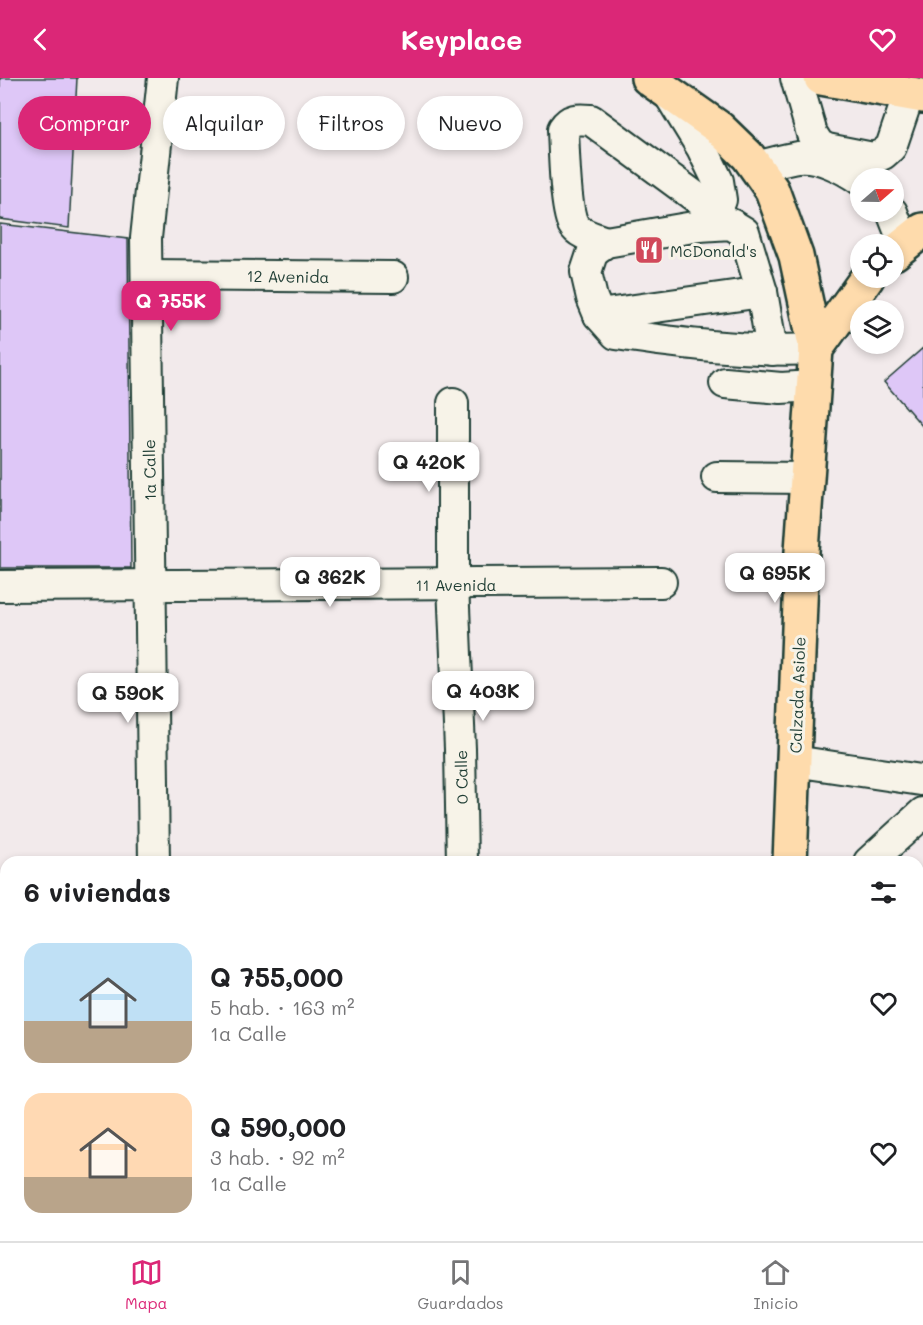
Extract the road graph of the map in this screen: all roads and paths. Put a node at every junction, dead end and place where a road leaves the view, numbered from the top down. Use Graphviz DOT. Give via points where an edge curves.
graph roads {
  1 [pos="164,78"];
  2 [pos="796,78"];
  3 [pos="821,78"];
  4 [pos="657,83"];
  5 [pos="916,95"];
  6 [pos="755,167"];
  7 [pos="854,168"];
  8 [pos="708,219"];
  9 [pos="897,222"];
  10 [pos="606,242"];
  11 [pos="907,242"];
  12 [pos="147,275"];
  13 [pos="393,277"];
  14 [pos="860,288"];
  15 [pos="762,292"];
  16 [pos="599,315"];
  17 [pos="816,349"];
  18 [pos="772,351"];
  19 [pos="725,383"];
  20 [pos="813,386"];
  21 [pos="453,403"];
  22 [pos="717,477"];
  23 [pos="807,478"];
  24 [pos="661,582"];
  25 [pos="453,584"];
  26 [pos="151,585"];
  27 [pos="0,586"];
  28 [pos="794,761"];
  29 [pos="921,780"];
  30 [pos="923,813"];
  31 [pos="154,856"];
  32 [pos="462,856"];
  33 [pos="790,856"];
  34 [pos="876,856"];
  1 -- 12 [label="street, 1a Calle" via="146,238"];
  2 -- 7 [label="street" via="812,134 819,145"];
  3 -- 5 [label="main road"];
  4 -- 6 [label="main road" via="719,129"];
  4 -- 8 [label="street" via="702,148 718,181 721,200"];
  5 -- 7 [label="street" via="891,147"];
  6 -- 7 [label="street" via="800,157"];
  6 -- 17 [label="main road" via="772,190 796,256"];
  8 -- 10 [label="street"];
  8 -- 10 [label="street" via="591,120 577,118 563,129 569,205 574,225 582,233"];
  8 -- 15 [label="street" via="731,224 744,232"];
  9 -- 11 [label="street"];
  10 -- 16 [label="street" via="593,251 586,272"];
  12 -- 13 [label="street, 12 Avenida"];
  12 -- 26 [label="street, 1a Calle"];
  14 -- 17 [label="main road"];
  15 -- 16 [label="street"];
  15 -- 18 [label="street"];
  16 -- 18 [label="street" via="616,334"];
  17 -- 18 [label="street"];
  17 -- 20 [label="main road, Calzada Asiole"];
  19 -- 20 [label="street" via="781,388"];
  20 -- 23 [label="main road, Calzada Asiole"];
  21 -- 25 [label="street, 0 Calle"];
  22 -- 23 [label="street"];
  23 -- 28 [label="main road, Calzada Asiole"];
  24 -- 25 [label="street, 11 Avenida"];
  25 -- 26 [label="street, 11 Avenida"];
  25 -- 32 [label="street, 0 Calle"];
  26 -- 27 [label="street, 11 Avenida"];
  26 -- 31 [label="street, 1a Calle"];
  28 -- 29 [label="street"];
  28 -- 33 [label="main road, Calzada Asiole"];
  30 -- 34 [label="street"];
}
